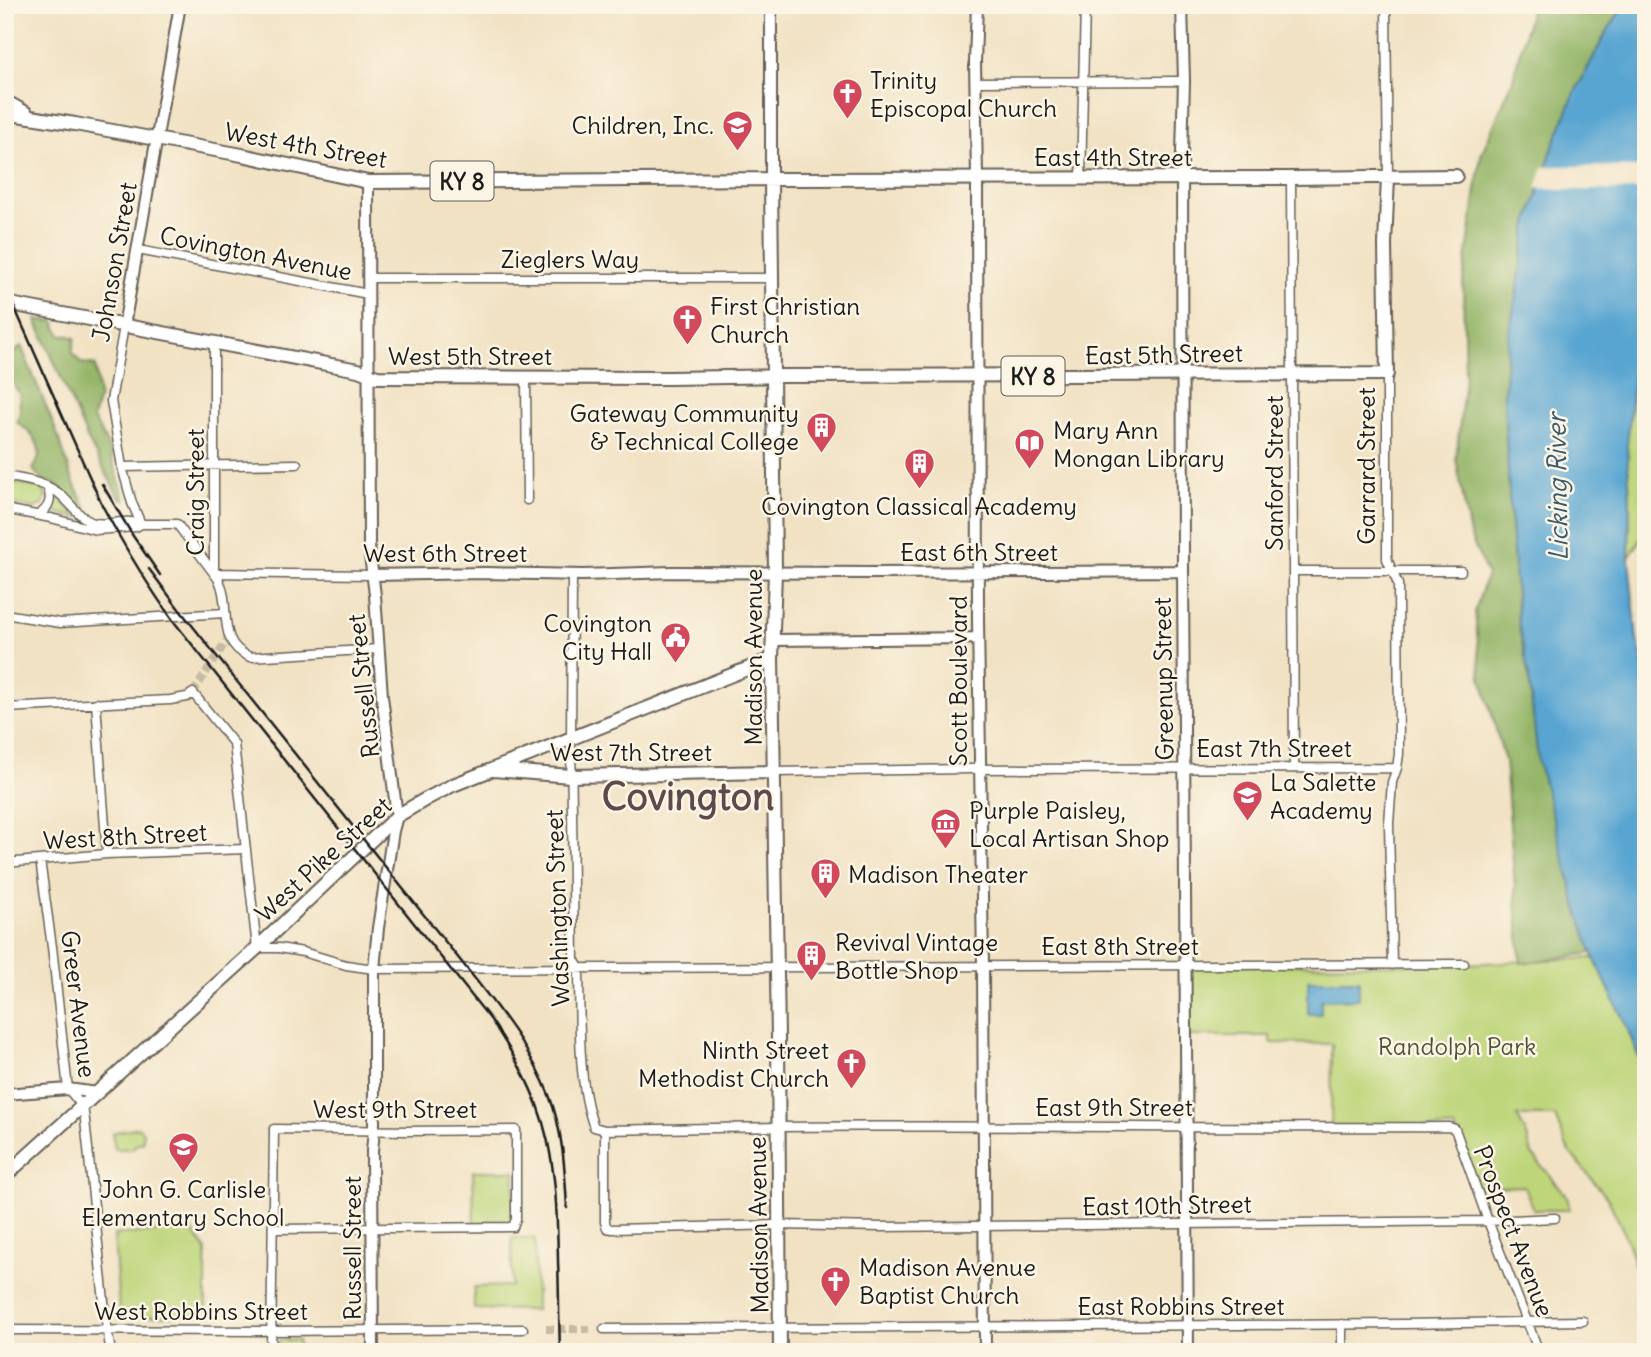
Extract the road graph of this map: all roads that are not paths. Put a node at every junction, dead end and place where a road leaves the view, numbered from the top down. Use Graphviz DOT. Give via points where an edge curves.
graph roads {
  1 [pos="180,5"];
  2 [pos="771,5"];
  3 [pos="977,5"];
  4 [pos="1085,5"];
  5 [pos="1182,5"];
  6 [pos="1386,5"];
  7 [pos="1082,81"];
  8 [pos="1184,81"];
  9 [pos="975,82"];
  10 [pos="5,101"];
  11 [pos="5,113"];
  12 [pos="36,118"];
  13 [pos="157,139"];
  14 [pos="1456,176"];
  15 [pos="977,178"];
  16 [pos="1081,178"];
  17 [pos="1182,178"];
  18 [pos="1291,178"];
  19 [pos="1388,178"];
  20 [pos="771,179"];
  21 [pos="368,182"];
  22 [pos="138,250"];
  23 [pos="368,278"];
  24 [pos="772,278"];
  25 [pos="368,294"];
  26 [pos="5,303"];
  27 [pos="124,326"];
  28 [pos="214,343"];
  29 [pos="1292,374"];
  30 [pos="1387,374"];
  31 [pos="368,375"];
  32 [pos="1183,375"];
  33 [pos="774,376"];
  34 [pos="978,376"];
  35 [pos="526,378"];
  36 [pos="214,464"];
  37 [pos="297,464"];
  38 [pos="122,467"];
  39 [pos="5,476"];
  40 [pos="47,487"];
  41 [pos="527,500"];
  42 [pos="5,509"];
  43 [pos="38,514"];
  44 [pos="141,524"];
  45 [pos="1461,570"];
  46 [pos="1183,571"];
  47 [pos="1294,571"];
  48 [pos="1394,571"];
  49 [pos="775,572"];
  50 [pos="214,573"];
  51 [pos="978,573"];
  52 [pos="372,575"];
  53 [pos="572,575"];
  54 [pos="225,613"];
  55 [pos="5,614"];
  56 [pos="978,638"];
  57 [pos="774,640"];
  58 [pos="379,649"];
  59 [pos="772,660"];
  60 [pos="96,703"];
  61 [pos="5,708"];
  62 [pos="571,739"];
  63 [pos="1294,767"];
  64 [pos="1185,768"];
  65 [pos="1397,768"];
  66 [pos="980,769"];
  67 [pos="489,770"];
  68 [pos="774,772"];
  69 [pos="571,776"];
  70 [pos="397,816"];
  71 [pos="246,849"];
  72 [pos="107,855"];
  73 [pos="40,860"];
  74 [pos="5,863"];
  75 [pos="257,948"];
  76 [pos="1464,964"];
  77 [pos="1186,965"];
  78 [pos="1392,965"];
  79 [pos="983,966"];
  80 [pos="776,967"];
  81 [pos="579,968"];
  82 [pos="374,970"];
  83 [pos="68,1089"];
  84 [pos="97,1093"];
  85 [pos="5,1094"];
  86 [pos="83,1107"];
  87 [pos="984,1126"];
  88 [pos="1187,1127"];
  89 [pos="1449,1127"];
  90 [pos="778,1128"];
  91 [pos="374,1130"];
  92 [pos="605,1130"];
  93 [pos="5,1176"];
  94 [pos="1555,1218"];
  95 [pos="1488,1221"];
  96 [pos="1188,1223"];
  97 [pos="779,1225"];
  98 [pos="985,1226"];
  99 [pos="274,1229"];
  100 [pos="373,1229"];
  101 [pos="1528,1321"];
  102 [pos="1583,1321"];
  103 [pos="1342,1324"];
  104 [pos="1188,1325"];
  105 [pos="780,1327"];
  106 [pos="985,1327"];
  107 [pos="523,1329"];
  108 [pos="604,1329"];
  109 [pos="5,1330"];
  110 [pos="107,1330"];
  111 [pos="373,1330"];
  112 [pos="271,1331"];
  113 [pos="111,1352"];
  114 [pos="271,1352"];
  115 [pos="373,1352"];
  116 [pos="780,1352"];
  117 [pos="985,1352"];
  118 [pos="1188,1352"];
  119 [pos="1342,1352"];
  120 [pos="1539,1352"];
  1 -- 13 [label="main road, Johnson Street"];
  2 -- 20 [label="main road, Madison Avenue"];
  3 -- 9 [label="main road"];
  4 -- 7 [label="street"];
  5 -- 8 [label="main road, Greenup Street"];
  6 -- 19 [label="street, Garrard Street"];
  7 -- 8 [label="street"];
  7 -- 9 [label="street"];
  7 -- 16 [label="street"];
  8 -- 17 [label="main road, Greenup Street"];
  9 -- 15 [label="main road, Scott Boulevard"];
  10 -- 12 [label="main road"];
  11 -- 12 [label="main road, West 4th Street / KY 8"];
  12 -- 13 [label="main road, West 4th Street / KY 8"];
  13 -- 21 [label="main road, West 4th Street / KY 8"];
  13 -- 22 [label="main road, Johnson Street"];
  14 -- 19 [label="main road, East 4th Street / KY 8"];
  15 -- 16 [label="main road, East 4th Street / KY 8"];
  15 -- 20 [label="main road, East 4th Street / KY 8"];
  15 -- 34 [label="main road, Scott Boulevard"];
  16 -- 17 [label="main road, East 4th Street / KY 8"];
  17 -- 18 [label="main road, East 4th Street / KY 8"];
  17 -- 32 [label="main road, Greenup Street"];
  18 -- 19 [label="main road, East 4th Street / KY 8"];
  18 -- 29 [label="street, Sanford Street"];
  19 -- 30 [label="main road, Garrard Street"];
  20 -- 21 [label="main road, West 4th Street / KY 8"];
  20 -- 24 [label="main road, Madison Avenue"];
  21 -- 23 [label="main road, Russell Street"];
  22 -- 25 [label="street, Covington Avenue"];
  22 -- 27 [label="main road, Johnson Street"];
  23 -- 24 [label="street, Zieglers Way"];
  23 -- 25 [label="main road, Russell Street"];
  24 -- 33 [label="main road, Madison Avenue"];
  25 -- 31 [label="main road, Russell Street"];
  26 -- 27 [label="main road, West 5th Street / KY 8"];
  27 -- 28 [label="main road, West 5th Street / KY 8"];
  27 -- 38 [label="street, Johnson Street" via="110,401"];
  28 -- 31 [label="main road, West 5th Street / KY 8"];
  28 -- 36 [label="street, Craig Street"];
  29 -- 30 [label="main road, East 5th Street / KY 8"];
  29 -- 32 [label="main road, East 5th Street / KY 8"];
  29 -- 47 [label="street, Sanford Street"];
  30 -- 48 [label="street, Garrard Street" via="1387,559"];
  31 -- 35 [label="main road, West 5th Street / KY 8"];
  31 -- 52 [label="main road, Russell Street"];
  32 -- 34 [label="main road, East 5th Street / KY 8"];
  32 -- 46 [label="main road, Greenup Street"];
  33 -- 34 [label="main road, East 5th Street / KY 8"];
  33 -- 35 [label="main road, West 5th Street / KY 8"];
  33 -- 49 [label="main road, Madison Avenue"];
  34 -- 51 [label="main road, Scott Boulevard"];
  35 -- 41 [label="street"];
  36 -- 37 [label="street"];
  36 -- 38 [label="street"];
  36 -- 50 [label="street, Craig Street"];
  38 -- 44 [label="street, Johnson Street"];
  39 -- 40 [label="street"];
  40 -- 43 [label="street" via="49,503"];
  40 -- 44 [label="street" via="90,521"];
  42 -- 43 [label="street"];
  43 -- 44 [label="street" via="96,530"];
  44 -- 50 [label="street" via="177,524"];
  45 -- 48 [label="street"];
  46 -- 51 [label="main road, East 6th Street"];
  46 -- 64 [label="main road, Greenup Street"];
  47 -- 48 [label="street"];
  47 -- 63 [label="street, Sanford Street"];
  48 -- 65 [label="street, Garrard Street" via="1398,584"];
  49 -- 51 [label="main road, East 6th Street"];
  49 -- 53 [label="main road, West 6th Street"];
  49 -- 57 [label="main road, Madison Avenue"];
  50 -- 52 [label="street, West 6th Street"];
  50 -- 54 [label="street, Craig Street" via="224,590"];
  51 -- 56 [label="main road, Scott Boulevard"];
  52 -- 53 [label="main road, West 6th Street"];
  52 -- 58 [label="main road, Russell Street"];
  53 -- 62 [label="street, Washington Street"];
  54 -- 55 [label="street" via="60,623"];
  54 -- 58 [label="street, Craig Street" via="234,646 250,657"];
  56 -- 57 [label="main road"];
  56 -- 66 [label="main road, Scott Boulevard"];
  57 -- 59 [label="main road, Madison Avenue"];
  58 -- 70 [label="main road, Russell Street"];
  59 -- 62 [label="main road, West Pike Street"];
  59 -- 68 [label="main road, Madison Avenue"];
  60 -- 61 [label="street"];
  60 -- 71 [label="street" via="170,700 193,692 234,744"];
  60 -- 72 [label="street"];
  62 -- 67 [label="main road, West Pike Street"];
  62 -- 69 [label="street, Washington Street"];
  63 -- 64 [label="street, East 7th Street"];
  63 -- 65 [label="street, East 7th Street"];
  64 -- 66 [label="street, East 7th Street"];
  64 -- 77 [label="main road, Greenup Street"];
  65 -- 78 [label="street, Garrard Street" via="1389,823"];
  66 -- 68 [label="street, East 7th Street"];
  66 -- 79 [label="main road, Scott Boulevard"];
  67 -- 69 [label="main road, West 7th Street"];
  67 -- 70 [label="main road, West Pike Street"];
  68 -- 69 [label="main road, West 7th Street"];
  68 -- 80 [label="main road, Madison Avenue"];
  69 -- 81 [label="street, Washington Street" via="574,959"];
  70 -- 75 [label="main road, West Pike Street"];
  70 -- 82 [label="main road, Russell Street"];
  71 -- 72 [label="street, West 8th Street"];
  71 -- 75 [label="street"];
  72 -- 73 [label="street, West 8th Street"];
  73 -- 74 [label="street, West 8th Street"];
  73 -- 83 [label="street, Greer Avenue"];
  75 -- 82 [label="street" via="303,951"];
  75 -- 84 [label="main road, West Pike Street"];
  76 -- 78 [label="street, East 8th Street"];
  77 -- 78 [label="street, East 8th Street"];
  77 -- 79 [label="street, East 8th Street"];
  77 -- 88 [label="main road, Greenup Street"];
  79 -- 80 [label="street, East 8th Street"];
  79 -- 87 [label="main road, Scott Boulevard"];
  80 -- 81 [label="street"];
  80 -- 90 [label="main road, Madison Avenue"];
  81 -- 82 [label="street"];
  81 -- 92 [label="street, Washington Street" via="586,1099 594,1127"];
  82 -- 91 [label="main road, Russell Street"];
  83 -- 84 [label="main road"];
  83 -- 85 [label="main road"];
  83 -- 86 [label="street, Greer Avenue"];
  84 -- 86 [label="main road, West Pike Street"];
  86 -- 93 [label="main road, West Pike Street"];
  86 -- 110 [label="street"];
  87 -- 88 [label="street, East 9th Street"];
  87 -- 90 [label="street, East 9th Street"];
  87 -- 98 [label="main road, Scott Boulevard"];
  88 -- 89 [label="street, East 9th Street"];
  88 -- 96 [label="main road, Greenup Street"];
  89 -- 95 [label="street, Prospect Avenue" via="1455,1129"];
  90 -- 92 [label="street"];
  90 -- 97 [label="main road, Madison Avenue"];
  91 -- 99 [label="street, West 9th Street" via="274,1129"];
  91 -- 100 [label="main road, Russell Street"];
  91 -- 100 [label="street, West 9th Street" via="516,1130 516,1219 513,1227"];
  92 -- 97 [label="street, East 10th Street" via="607,1228"];
  94 -- 95 [label="street, East 10th Street"];
  95 -- 96 [label="street, East 10th Street"];
  95 -- 101 [label="street, Prospect Avenue"];
  96 -- 98 [label="street, East 10th Street"];
  96 -- 104 [label="main road, Greenup Street"];
  97 -- 98 [label="street, East 10th Street"];
  97 -- 105 [label="main road, Madison Avenue"];
  98 -- 106 [label="main road, Scott Boulevard"];
  99 -- 100 [label="street"];
  99 -- 112 [label="street"];
  100 -- 111 [label="main road, Russell Street"];
  101 -- 102 [label="street, East Robbins Street"];
  101 -- 103 [label="street, East Robbins Street"];
  101 -- 120 [label="street, Prospect Avenue"];
  103 -- 104 [label="street, East Robbins Street"];
  103 -- 119 [label="street"];
  104 -- 106 [label="street, East Robbins Street"];
  104 -- 118 [label="main road, Greenup Street"];
  105 -- 106 [label="street, East Robbins Street"];
  105 -- 108 [label="street"];
  105 -- 116 [label="main road, Madison Avenue"];
  106 -- 117 [label="main road, Scott Boulevard"];
  107 -- 111 [label="street, West Robbins Street"];
  109 -- 110 [label="street, West Robbins Street"];
  110 -- 112 [label="street, West Robbins Street"];
  110 -- 113 [label="street"];
  111 -- 112 [label="street, West Robbins Street"];
  111 -- 115 [label="main road, Russell Street"];
  112 -- 114 [label="street"];
}
